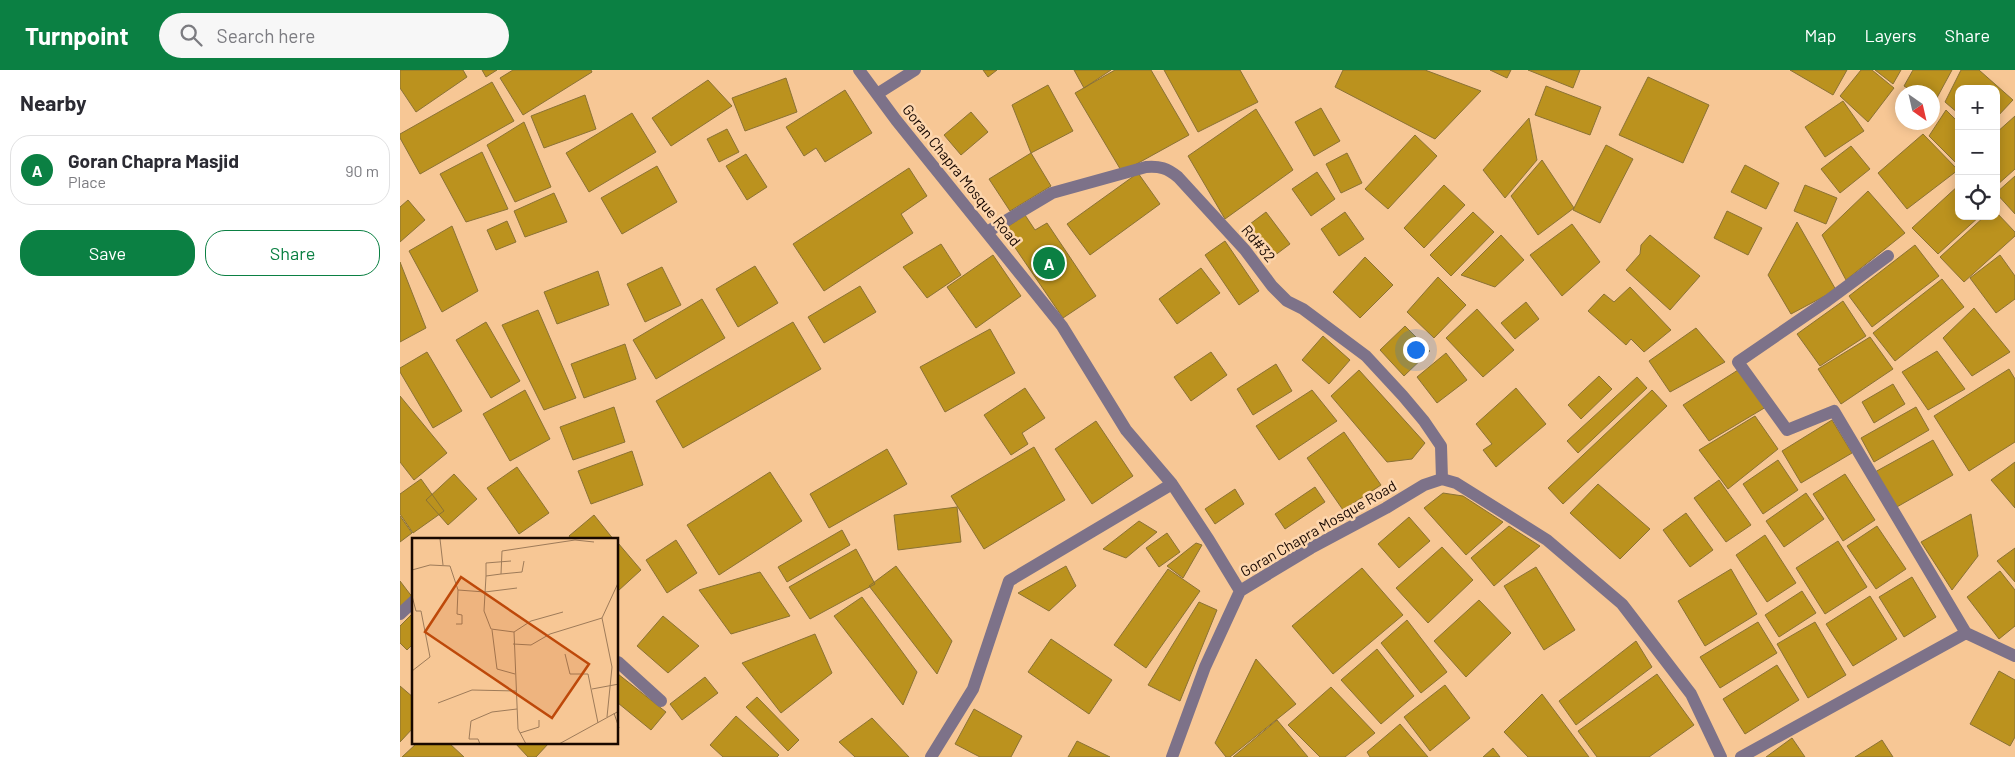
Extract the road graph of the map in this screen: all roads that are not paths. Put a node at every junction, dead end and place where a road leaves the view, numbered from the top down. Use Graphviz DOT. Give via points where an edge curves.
graph roads {
  1 [pos="859,70"];
  2 [pos="915,70"];
  3 [pos="877,94"];
  4 [pos="988,232"];
  5 [pos="1888,256"];
  6 [pos="1442,479"];
  7 [pos="1172,484"];
  8 [pos="1240,591"];
  9 [pos="412,603"];
  10 [pos="400,614"];
  11 [pos="1966,633"];
  12 [pos="2015,656"];
  13 [pos="619,663"];
  14 [pos="661,701"];
  15 [pos="931,757"];
  16 [pos="1172,757"];
  17 [pos="1720,757"];
  18 [pos="1741,757"];
  1 -- 3 [label="street, Goran Chapra Mosque Road"];
  2 -- 3 [label="street"];
  3 -- 4 [label="street, Goran Chapra Mosque Road"];
  4 -- 6 [label="street, Rd#32" via="1052,193 1146,168 1157,166 1167,169 1245,250 1287,301 1366,356 1402,396 1441,446"];
  4 -- 7 [label="street, Goran Chapra Mosque Road" via="1062,326 1126,430"];
  5 -- 11 [label="street" via="1738,362 1787,430 1834,411"];
  6 -- 8 [label="street, Goran Chapra Mosque Road" via="1424,485"];
  6 -- 17 [label="street" via="1456,483 1547,540 1622,604 1691,694"];
  7 -- 8 [label="street, Goran Chapra Mosque Road"];
  7 -- 15 [label="street" via="1009,581 974,689"];
  8 -- 16 [label="street" via="1205,667"];
  9 -- 10 [label="street"];
  11 -- 12 [label="street"];
  11 -- 18 [label="street"];
  13 -- 14 [label="street"];
}
